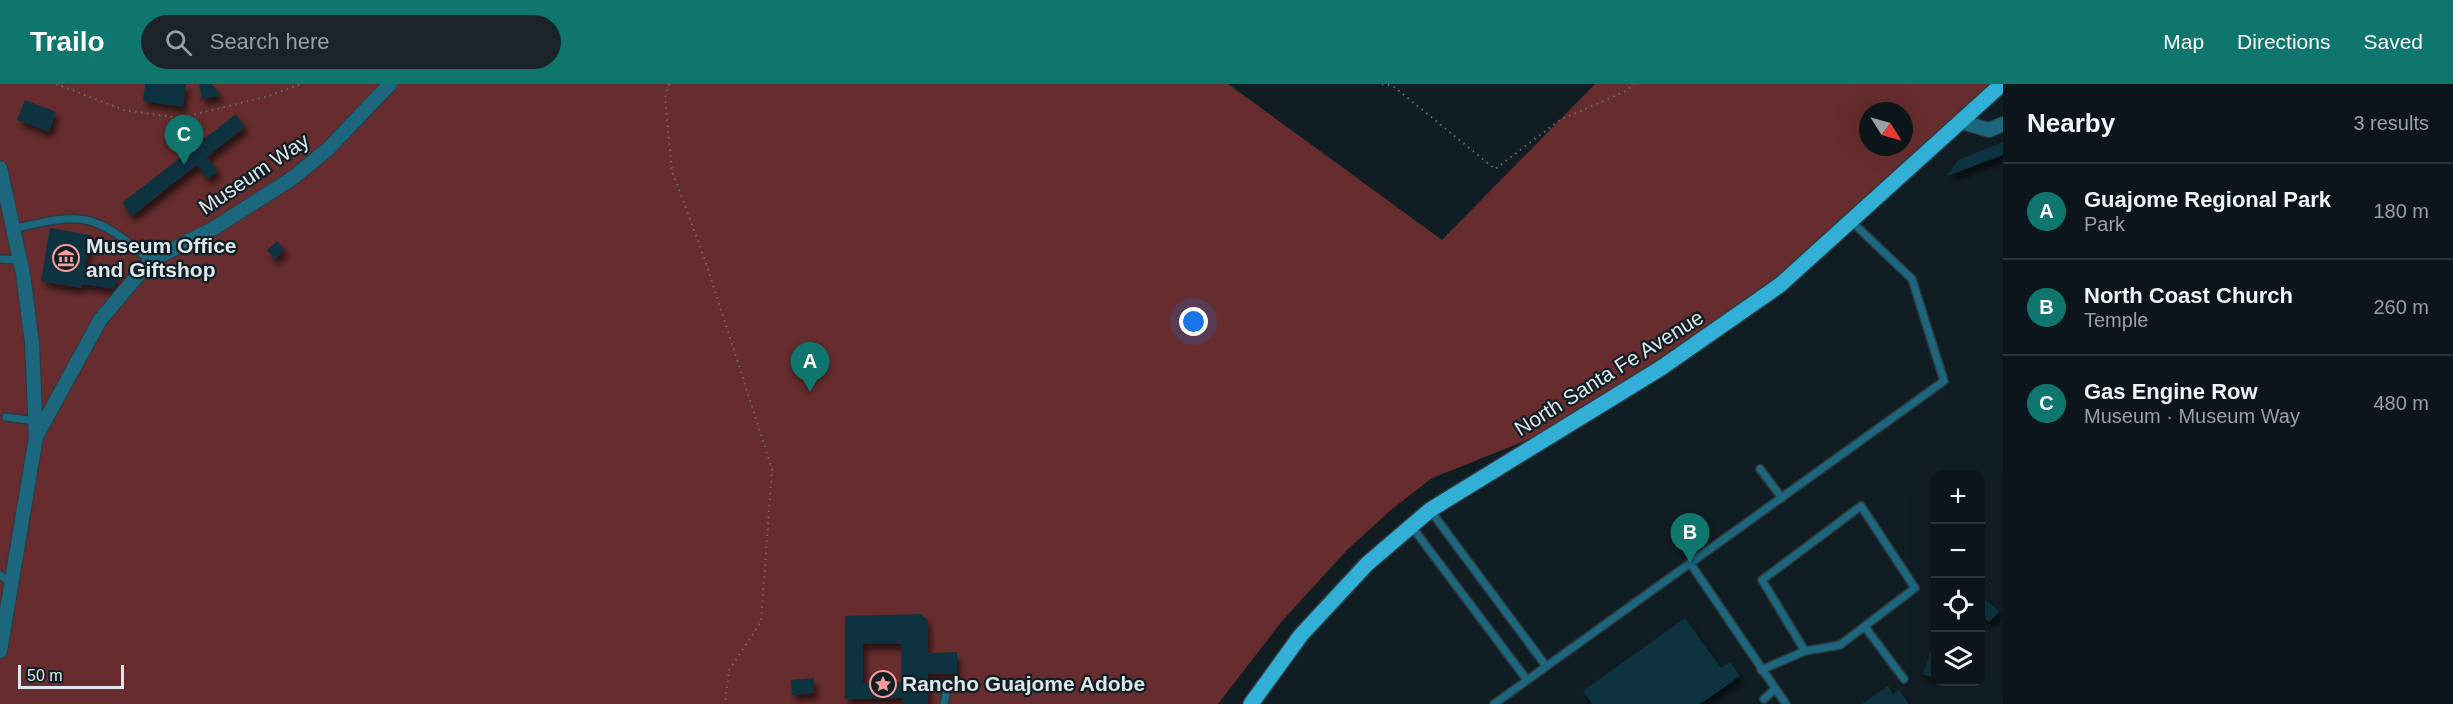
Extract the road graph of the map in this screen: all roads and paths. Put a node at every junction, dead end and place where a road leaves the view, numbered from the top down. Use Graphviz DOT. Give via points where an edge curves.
graph roads {
  1 [pos="56,84"];
  2 [pos="300,84"];
  3 [pos="390,84"];
  4 [pos="669,84"];
  5 [pos="1382,84"];
  6 [pos="1634,84"];
  7 [pos="2002,84"];
  8 [pos="1962,122"];
  9 [pos="2003,124"];
  10 [pos="0,168"];
  11 [pos="1851,221"];
  12 [pos="12,229"];
  13 [pos="0,259"];
  14 [pos="19,260"];
  15 [pos="150,261"];
  16 [pos="6,417"];
  17 [pos="35,422"];
  18 [pos="36,437"];
  19 [pos="1760,469"];
  20 [pos="1782,498"];
  21 [pos="1430,510"];
  22 [pos="1412,527"];
  23 [pos="1690,563"];
  24 [pos="0,575"];
  25 [pos="12,584"];
  26 [pos="1865,627"];
  27 [pos="0,651"];
  28 [pos="1804,651"];
  29 [pos="1546,666"];
  30 [pos="1761,670"];
  31 [pos="1904,679"];
  32 [pos="1527,680"];
  33 [pos="948,683"];
  34 [pos="1776,689"];
  35 [pos="1764,699"];
  36 [pos="725,704"];
  37 [pos="944,704"];
  38 [pos="1251,704"];
  39 [pos="1494,704"];
  40 [pos="1786,704"];
  1 -- 2 [label="path" via="124,110 180,118 269,96"];
  3 -- 15 [label="street, Museum Way" via="329,148 294,177 207,232"];
  4 -- 36 [label="path" via="664,98 672,171 772,469 761,622 729,670"];
  5 -- 6 [label="path" via="1393,86 1495,169 1560,120"];
  7 -- 8 [label="main road, North Santa Fe Avenue"];
  8 -- 9 [label="street" via="1989,129"];
  8 -- 11 [label="main road, North Santa Fe Avenue"];
  10 -- 12 [label="street, Museum Way"];
  11 -- 20 [label="lane" via="1912,279 1944,381"];
  11 -- 21 [label="main road, North Santa Fe Avenue" via="1780,285 1661,368"];
  12 -- 14 [label="street, Museum Way"];
  12 -- 15 [label="lane" via="82,218 104,225"];
  13 -- 14 [label="lane"];
  14 -- 17 [label="street, Museum Way" via="32,343"];
  15 -- 18 [label="street, Museum Way" via="100,320"];
  16 -- 17 [label="lane"];
  17 -- 18 [label="street, Museum Way"];
  18 -- 25 [label="street, Museum Way"];
  19 -- 20 [label="lane"];
  20 -- 23 [label="lane"];
  21 -- 22 [label="main road, North Santa Fe Avenue"];
  21 -- 29 [label="lane"];
  22 -- 32 [label="lane"];
  22 -- 38 [label="main road, North Santa Fe Avenue" via="1367,564 1301,635"];
  23 -- 29 [label="lane"];
  23 -- 30 [label="lane"];
  24 -- 25 [label="lane"];
  25 -- 27 [label="street, Museum Way"];
  26 -- 28 [label="lane" via="1840,645"];
  26 -- 28 [label="lane" via="1915,588 1861,506 1762,580"];
  26 -- 31 [label="lane"];
  28 -- 30 [label="lane"];
  29 -- 32 [label="lane"];
  30 -- 34 [label="lane"];
  32 -- 39 [label="lane"];
  33 -- 37 [label="lane"];
  34 -- 35 [label="lane"];
  34 -- 40 [label="lane"];
}
